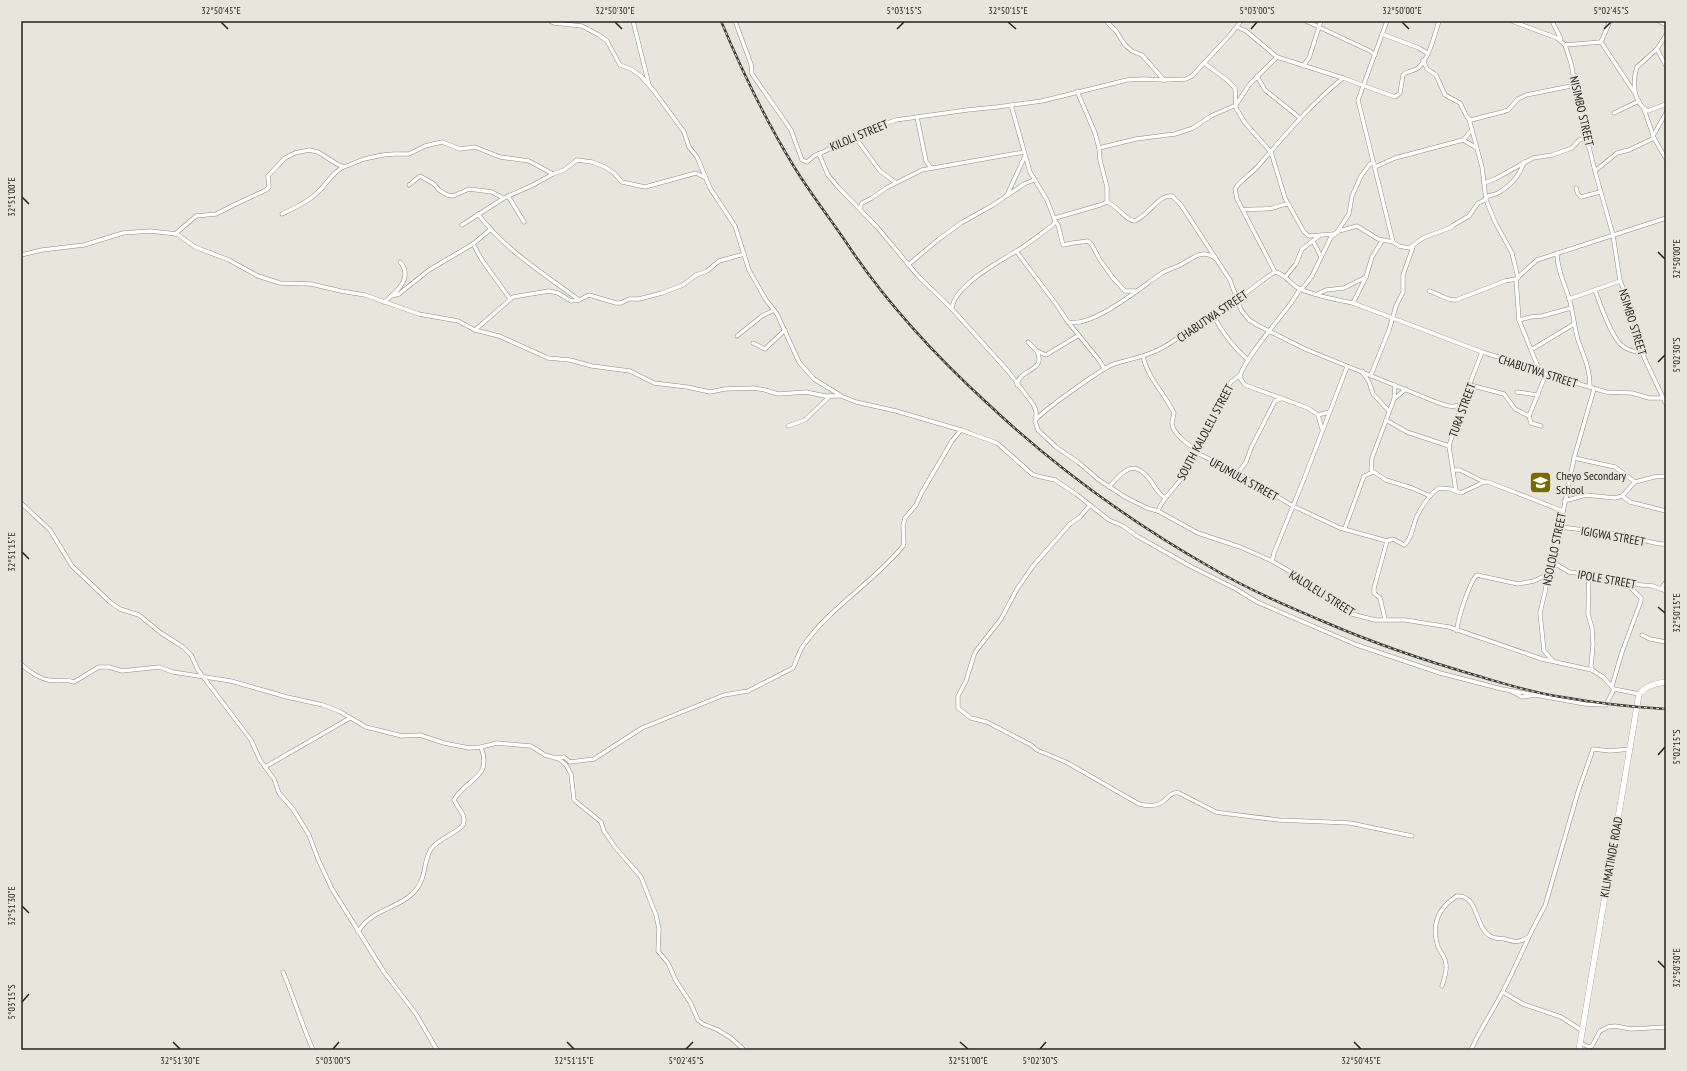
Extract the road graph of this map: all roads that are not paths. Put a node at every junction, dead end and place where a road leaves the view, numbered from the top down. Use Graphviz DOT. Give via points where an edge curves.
graph roads {
  1 [pos="550,21"];
  2 [pos="633,21"];
  3 [pos="735,21"];
  4 [pos="1106,21"];
  5 [pos="1241,21"];
  6 [pos="1306,21"];
  7 [pos="1321,21"];
  8 [pos="1387,21"];
  9 [pos="1439,21"];
  10 [pos="1512,21"];
  11 [pos="1552,21"];
  12 [pos="1610,21"];
  13 [pos="1659,21"];
  14 [pos="1666,25"];
  15 [pos="1319,26"];
  16 [pos="1237,27"];
  17 [pos="1382,34"];
  18 [pos="1666,35"];
  19 [pos="1560,39"];
  20 [pos="1601,42"];
  21 [pos="1565,45"];
  22 [pos="1657,49"];
  23 [pos="1427,53"];
  24 [pos="1375,55"];
  25 [pos="1276,57"];
  26 [pos="1423,60"];
  27 [pos="1204,63"];
  28 [pos="1302,66"];
  29 [pos="1666,66"];
  30 [pos="1257,76"];
  31 [pos="1344,78"];
  32 [pos="1164,80"];
  33 [pos="1363,85"];
  34 [pos="1576,85"];
  35 [pos="650,86"];
  36 [pos="1077,92"];
  37 [pos="1634,93"];
  38 [pos="1639,101"];
  39 [pos="1666,104"];
  40 [pos="1011,105"];
  41 [pos="1236,105"];
  42 [pos="1644,108"];
  43 [pos="1614,113"];
  44 [pos="1666,113"];
  45 [pos="916,117"];
  46 [pos="1300,118"];
  47 [pos="1468,118"];
  48 [pos="1472,130"];
  49 [pos="855,137"];
  50 [pos="1653,137"];
  51 [pos="1588,138"];
  52 [pos="1463,140"];
  53 [pos="1476,146"];
  54 [pos="1099,148"];
  55 [pos="1271,152"];
  56 [pos="820,153"];
  57 [pos="1024,154"];
  58 [pos="1666,159"];
  59 [pos="1524,162"];
  60 [pos="1374,165"];
  61 [pos="344,167"];
  62 [pos="931,168"];
  63 [pos="1595,171"];
  64 [pos="553,174"];
  65 [pos="704,177"];
  66 [pos="1034,180"];
  67 [pos="895,182"];
  68 [pos="1484,183"];
  69 [pos="409,185"];
  70 [pos="1576,188"];
  71 [pos="1600,192"];
  72 [pos="1007,195"];
  73 [pos="508,196"];
  74 [pos="503,198"];
  75 [pos="1486,198"];
  76 [pos="1107,202"];
  77 [pos="1289,204"];
  78 [pos="860,208"];
  79 [pos="1244,210"];
  80 [pos="282,214"];
  81 [pos="478,214"];
  82 [pos="1666,218"];
  83 [pos="1055,220"];
  84 [pos="524,222"];
  85 [pos="462,225"];
  86 [pos="491,230"];
  87 [pos="1391,232"];
  88 [pos="1335,233"];
  89 [pos="175,234"];
  90 [pos="1320,235"];
  91 [pos="1613,235"];
  92 [pos="1313,241"];
  93 [pos="1383,241"];
  94 [pos="1393,242"];
  95 [pos="473,244"];
  96 [pos="1413,246"];
  97 [pos="1016,251"];
  98 [pos="1558,253"];
  99 [pos="744,254"];
  100 [pos="21,255"];
  101 [pos="1321,257"];
  102 [pos="1216,258"];
  103 [pos="400,262"];
  104 [pos="908,265"];
  105 [pos="1275,272"];
  106 [pos="1286,276"];
  107 [pos="1366,277"];
  108 [pos="1517,278"];
  109 [pos="1620,281"];
  110 [pos="1301,289"];
  111 [pos="1595,290"];
  112 [pos="1136,291"];
  113 [pos="1430,291"];
  114 [pos="1317,294"];
  115 [pos="392,296"];
  116 [pos="510,298"];
  117 [pos="1236,299"];
  118 [pos="1569,299"];
  119 [pos="579,300"];
  120 [pos="384,302"];
  121 [pos="1353,303"];
  122 [pos="1571,308"];
  123 [pos="952,309"];
  124 [pos="774,310"];
  125 [pos="1213,315"];
  126 [pos="1392,319"];
  127 [pos="1519,320"];
  128 [pos="1068,322"];
  129 [pos="1574,324"];
  130 [pos="475,330"];
  131 [pos="785,330"];
  132 [pos="1269,331"];
  133 [pos="1079,335"];
  134 [pos="736,336"];
  135 [pos="1028,342"];
  136 [pos="752,343"];
  137 [pos="1531,350"];
  138 [pos="1037,351"];
  139 [pos="1482,352"];
  140 [pos="1642,353"];
  141 [pos="1143,356"];
  142 [pos="1248,360"];
  143 [pos="1347,366"];
  144 [pos="1104,368"];
  145 [pos="1362,371"];
  146 [pos="1540,372"];
  147 [pos="1546,374"];
  148 [pos="1240,375"];
  149 [pos="1371,375"];
  150 [pos="1017,385"];
  151 [pos="1395,385"];
  152 [pos="1470,385"];
  153 [pos="1592,388"];
  154 [pos="1406,389"];
  155 [pos="1517,392"];
  156 [pos="1271,393"];
  157 [pos="1538,395"];
  158 [pos="830,396"];
  159 [pos="841,396"];
  160 [pos="1283,398"];
  161 [pos="1665,398"];
  162 [pos="1394,399"];
  163 [pos="1275,402"];
  164 [pos="1462,404"];
  165 [pos="1666,404"];
  166 [pos="1389,411"];
  167 [pos="1329,412"];
  168 [pos="1318,415"];
  169 [pos="1529,416"];
  170 [pos="1036,418"];
  171 [pos="1386,420"];
  172 [pos="788,426"];
  173 [pos="1541,426"];
  174 [pos="1322,429"];
  175 [pos="961,430"];
  176 [pos="1449,446"];
  177 [pos="1196,451"];
  178 [pos="1574,458"];
  179 [pos="1453,470"];
  180 [pos="1373,472"];
  181 [pos="1238,473"];
  182 [pos="1666,476"];
  183 [pos="1484,482"];
  184 [pos="1635,482"];
  185 [pos="1109,487"];
  186 [pos="1456,491"];
  187 [pos="1430,496"];
  188 [pos="1622,496"];
  189 [pos="1166,498"];
  190 [pos="1564,501"];
  191 [pos="21,503"];
  192 [pos="1090,505"];
  193 [pos="1294,506"];
  194 [pos="1158,511"];
  195 [pos="1563,511"];
  196 [pos="1666,511"];
  197 [pos="1560,527"];
  198 [pos="1345,528"];
  199 [pos="1387,541"];
  200 [pos="1666,544"];
  201 [pos="1272,561"];
  202 [pos="1551,561"];
  203 [pos="1548,574"];
  204 [pos="1589,575"];
  205 [pos="1666,582"];
  206 [pos="1626,583"];
  207 [pos="1661,589"];
  208 [pos="1666,592"];
  209 [pos="1385,619"];
  210 [pos="1457,631"];
  211 [pos="1642,634"];
  212 [pos="1666,642"];
  213 [pos="1553,662"];
  214 [pos="21,664"];
  215 [pos="1592,670"];
  216 [pos="204,677"];
  217 [pos="1666,682"];
  218 [pos="1613,688"];
  219 [pos="1639,694"];
  220 [pos="350,718"];
  221 [pos="481,747"];
  222 [pos="1630,749"];
  223 [pos="556,758"];
  224 [pos="265,767"];
  225 [pos="1412,836"];
  226 [pos="358,932"];
  227 [pos="1529,936"];
  228 [pos="283,972"];
  229 [pos="1442,986"];
  230 [pos="1503,992"];
  231 [pos="1666,1027"];
  232 [pos="1581,1030"];
  233 [pos="1580,1042"];
  234 [pos="313,1050"];
  235 [pos="437,1050"];
  236 [pos="744,1050"];
  237 [pos="1471,1050"];
  238 [pos="1579,1050"];
  1 -- 35 [label="street" via="582,26 599,34 607,42 620,65 635,72"];
  2 -- 35 [label="street"];
  3 -- 56 [label="street" via="751,64 752,74 791,130 802,160 807,162"];
  4 -- 32 [label="street" via="1125,45 1142,55"];
  5 -- 16 [label="street, KILOLI STREET"];
  6 -- 15 [label="street"];
  7 -- 15 [label="street"];
  8 -- 17 [label="street"];
  9 -- 23 [label="street"];
  10 -- 19 [label="street, NISIMBO STREET"];
  11 -- 19 [label="street"];
  12 -- 20 [label="street"];
  13 -- 14 [label="street"];
  15 -- 24 [label="street"];
  15 -- 28 [label="street" via="1309,58"];
  16 -- 25 [label="street" via="1246,31"];
  16 -- 27 [label="street, KILOLI STREET"];
  17 -- 23 [label="street"];
  17 -- 24 [label="street"];
  18 -- 22 [label="street"];
  19 -- 21 [label="street, NISIMBO STREET"];
  20 -- 21 [label="street"];
  20 -- 37 [label="street"];
  21 -- 34 [label="street, NISIMBO STREET"];
  22 -- 29 [label="street"];
  22 -- 37 [label="street" via="1637,68"];
  23 -- 26 [label="street"];
  24 -- 33 [label="street"];
  25 -- 28 [label="street"];
  25 -- 30 [label="street"];
  26 -- 33 [label="street" via="1416,69 1403,75 1400,93 1395,97"];
  26 -- 47 [label="street" via="1427,69 1436,75 1445,95 1460,103"];
  27 -- 32 [label="street, KILOLI STREET" via="1190,77"];
  27 -- 41 [label="street" via="1232,84 1236,93"];
  28 -- 31 [label="street"];
  30 -- 41 [label="street"];
  30 -- 46 [label="street" via="1270,95"];
  31 -- 33 [label="street"];
  31 -- 46 [label="street"];
  32 -- 36 [label="street, KILOLI STREET" via="1142,78"];
  33 -- 60 [label="street" via="1359,104"];
  34 -- 47 [label="street" via="1526,95 1518,99 1508,110 1474,120"];
  34 -- 51 [label="street, NISIMBO STREET"];
  35 -- 65 [label="street" via="684,132 689,147 700,163"];
  36 -- 40 [label="street, KILOLI STREET" via="1042,101"];
  36 -- 54 [label="street"];
  37 -- 38 [label="street"];
  38 -- 42 [label="street"];
  38 -- 43 [label="street"];
  39 -- 42 [label="street" via="1651,111"];
  40 -- 45 [label="street, KILOLI STREET"];
  40 -- 57 [label="street"];
  41 -- 54 [label="street" via="1182,132"];
  41 -- 55 [label="street" via="1245,123"];
  42 -- 50 [label="street"];
  44 -- 50 [label="street"];
  45 -- 49 [label="street, KILOLI STREET" via="887,122"];
  45 -- 62 [label="street" via="926,161"];
  46 -- 55 [label="street"];
  47 -- 48 [label="street"];
  48 -- 52 [label="street"];
  48 -- 53 [label="street"];
  49 -- 56 [label="street, KILOLI STREET"];
  49 -- 67 [label="street" via="880,171"];
  50 -- 58 [label="street"];
  50 -- 63 [label="street" via="1629,150 1617,153"];
  51 -- 59 [label="street" via="1578,140 1572,148 1552,156 1538,156"];
  51 -- 63 [label="street, NISIMBO STREET"];
  52 -- 53 [label="street"];
  52 -- 60 [label="street"];
  53 -- 68 [label="street"];
  54 -- 76 [label="street" via="1107,187"];
  55 -- 77 [label="street" via="1275,170"];
  55 -- 79 [label="street" via="1235,189"];
  56 -- 78 [label="street, KILOLI STREET" via="828,175"];
  57 -- 62 [label="street"];
  57 -- 66 [label="street"];
  57 -- 72 [label="street"];
  59 -- 68 [label="street"];
  59 -- 75 [label="street" via="1519,175 1509,186"];
  60 -- 87 [label="street"];
  60 -- 88 [label="street, SOUTH KALOLELI STREET" via="1370,164 1361,176 1352,194 1349,214"];
  61 -- 64 [label="street" via="364,159 409,154 425,146 442,142 460,149 476,147 500,157 528,162"];
  61 -- 80 [label="street" via="333,173 313,196"];
  61 -- 89 [label="street" via="315,150 295,153 285,158 268,174 269,187 266,190 214,215 196,216"];
  62 -- 67 [label="street"];
  63 -- 71 [label="street, NISIMBO STREET"];
  64 -- 65 [label="street" via="581,160 610,169 623,182 645,187 696,173"];
  64 -- 73 [label="street"];
  65 -- 99 [label="street" via="735,226"];
  66 -- 72 [label="street"];
  66 -- 83 [label="street"];
  67 -- 78 [label="street" via="862,203"];
  68 -- 75 [label="street"];
  69 -- 74 [label="street" via="420,176 447,196 469,189 492,192"];
  70 -- 71 [label="street" via="1581,197"];
  71 -- 91 [label="street, NISIMBO STREET"];
  72 -- 104 [label="street" via="944,235"];
  73 -- 74 [label="street"];
  73 -- 84 [label="street"];
  74 -- 81 [label="street"];
  75 -- 96 [label="street" via="1478,203 1468,216 1452,227 1423,238"];
  75 -- 108 [label="street" via="1495,222 1512,253"];
  76 -- 83 [label="street"];
  76 -- 102 [label="street" via="1134,221 1148,213 1164,197 1172,196"];
  77 -- 79 [label="street"];
  77 -- 90 [label="street" via="1307,235"];
  78 -- 104 [label="street, KILOLI STREET"];
  79 -- 105 [label="street"];
  81 -- 85 [label="street"];
  81 -- 86 [label="street"];
  82 -- 91 [label="street"];
  83 -- 97 [label="street" via="1050,227"];
  83 -- 112 [label="street" via="1063,245 1088,241 1123,290"];
  86 -- 95 [label="street"];
  86 -- 119 [label="street" via="521,258"];
  87 -- 93 [label="street"];
  87 -- 94 [label="street"];
  88 -- 90 [label="street"];
  88 -- 93 [label="street" via="1357,226"];
  88 -- 101 [label="street, SOUTH KALOLELI STREET"];
  89 -- 100 [label="street" via="150,231 123,233 84,245 46,249"];
  89 -- 120 [label="street" via="195,247 258,276 280,283 324,286 341,292 366,295"];
  90 -- 92 [label="street"];
  91 -- 98 [label="street"];
  91 -- 109 [label="street, NSIMBO STREET"];
  92 -- 101 [label="street"];
  92 -- 106 [label="street" via="1302,249 1296,264"];
  93 -- 94 [label="street"];
  93 -- 107 [label="street"];
  94 -- 96 [label="street" via="1402,248"];
  95 -- 115 [label="street" via="438,264 399,294"];
  95 -- 116 [label="street"];
  96 -- 126 [label="street" via="1402,275 1403,292"];
  97 -- 123 [label="street" via="978,276 954,299"];
  97 -- 128 [label="street"];
  98 -- 108 [label="street" via="1537,260"];
  98 -- 118 [label="street" via="1558,266"];
  99 -- 119 [label="street" via="719,261 683,285 661,294 629,299 621,303 588,295"];
  99 -- 124 [label="street" via="756,282"];
  101 -- 110 [label="street, SOUTH KALOLELI STREET" via="1312,276"];
  102 -- 112 [label="street" via="1206,254 1198,255 1166,271"];
  102 -- 117 [label="street" via="1230,280"];
  103 -- 115 [label="street" via="406,270 405,279"];
  104 -- 123 [label="street, KILOLI STREET"];
  105 -- 106 [label="street, CHABUTWA STREET"];
  105 -- 117 [label="street, CHABUTWA STREET"];
  106 -- 110 [label="street, CHABUTWA STREET"];
  107 -- 114 [label="street" via="1344,288"];
  107 -- 121 [label="street"];
  108 -- 113 [label="street" via="1456,300"];
  108 -- 127 [label="street"];
  109 -- 111 [label="street"];
  109 -- 140 [label="street, NSIMBO STREET" via="1629,301"];
  110 -- 114 [label="street, CHABUTWA STREET"];
  110 -- 132 [label="street, SOUTH KALOLELI STREET"];
  111 -- 118 [label="street"];
  111 -- 140 [label="street" via="1620,344"];
  112 -- 128 [label="street" via="1100,314 1081,322"];
  114 -- 121 [label="street, CHABUTWA STREET"];
  115 -- 120 [label="street"];
  116 -- 119 [label="street" via="550,291 571,301"];
  116 -- 130 [label="street"];
  117 -- 125 [label="street, CHABUTWA STREET"];
  117 -- 132 [label="street" via="1249,320"];
  118 -- 122 [label="street"];
  120 -- 130 [label="street" via="419,314 458,321"];
  121 -- 126 [label="street, CHABUTWA STREET"];
  122 -- 127 [label="street"];
  122 -- 129 [label="street"];
  123 -- 150 [label="street, KILOLI STREET" via="1008,371"];
  124 -- 131 [label="street"];
  124 -- 134 [label="street"];
  125 -- 141 [label="street, CHABUTWA STREET" via="1179,339"];
  125 -- 142 [label="street" via="1232,344"];
  126 -- 139 [label="street, CHABUTWA STREET"];
  126 -- 149 [label="street"];
  127 -- 137 [label="street"];
  128 -- 133 [label="street"];
  129 -- 137 [label="street"];
  129 -- 153 [label="street" via="1587,360"];
  130 -- 158 [label="street" via="499,336 548,358 630,371 656,384 710,392 753,388 778,394 806,392"];
  131 -- 136 [label="street" via="765,349"];
  131 -- 159 [label="street" via="799,362 810,375"];
  132 -- 142 [label="street, SOUTH KALOLELI STREET"];
  132 -- 143 [label="street" via="1284,340"];
  133 -- 138 [label="street" via="1046,355"];
  133 -- 144 [label="street"];
  135 -- 138 [label="street"];
  137 -- 146 [label="street"];
  138 -- 150 [label="street" via="1039,363 1019,378"];
  139 -- 146 [label="street, CHABUTWA STREET"];
  139 -- 152 [label="street, TURA STREET"];
  140 -- 161 [label="street, NSIMBO STREET"];
  141 -- 144 [label="street, CHABUTWA STREET"];
  141 -- 177 [label="street, UFUMULA STREET" via="1155,384 1174,413 1173,429"];
  142 -- 148 [label="street, SOUTH KALOLELI STREET"];
  143 -- 145 [label="street"];
  143 -- 167 [label="street"];
  144 -- 170 [label="street, CHABUTWA STREET"];
  145 -- 149 [label="street"];
  145 -- 166 [label="street" via="1373,394"];
  146 -- 147 [label="street, CHABUTWA STREET"];
  147 -- 153 [label="street, CHABUTWA STREET"];
  147 -- 157 [label="street"];
  148 -- 156 [label="street" via="1245,385"];
  148 -- 177 [label="street, SOUTH KALOLELI STREET" via="1231,382 1224,393"];
  149 -- 151 [label="street"];
  150 -- 170 [label="street, KILOLI STREET" via="1033,404"];
  151 -- 154 [label="street"];
  151 -- 162 [label="street"];
  152 -- 164 [label="street, TURA STREET"];
  152 -- 169 [label="street" via="1504,394 1515,409"];
  153 -- 161 [label="street, CHABUTWA STREET"];
  153 -- 178 [label="street, NSOLOLO STREET"];
  154 -- 162 [label="street"];
  154 -- 164 [label="street" via="1448,406"];
  155 -- 157 [label="street"];
  156 -- 160 [label="street"];
  156 -- 163 [label="street"];
  157 -- 169 [label="street"];
  158 -- 159 [label="street"];
  158 -- 172 [label="street" via="805,420"];
  159 -- 175 [label="street"];
  160 -- 163 [label="street"];
  160 -- 168 [label="street"];
  161 -- 165 [label="street, NSIMBO STREET"];
  162 -- 166 [label="street"];
  163 -- 181 [label="street" via="1246,462"];
  164 -- 176 [label="street, TURA STREET"];
  166 -- 171 [label="street"];
  167 -- 168 [label="street"];
  167 -- 174 [label="street"];
  168 -- 174 [label="street"];
  169 -- 173 [label="street" via="1531,423"];
  170 -- 185 [label="street" via="1036,426 1050,442"];
  171 -- 176 [label="street" via="1407,432"];
  171 -- 180 [label="street" via="1372,458"];
  174 -- 193 [label="street"];
  175 -- 192 [label="street" via="997,443 1032,474 1055,480"];
  175 -- 223 [label="street" via="906,518 903,526 903,546 826,619 800,650 793,668 748,691 724,695 642,728 593,759 570,762 564,757"];
  176 -- 179 [label="street, TURA STREET"];
  177 -- 181 [label="street, UFUMULA STREET"];
  177 -- 189 [label="street, SOUTH KALOLELI STREET"];
  178 -- 184 [label="street" via="1615,468"];
  178 -- 190 [label="street, NSOLOLO STREET"];
  179 -- 183 [label="street" via="1460,470"];
  179 -- 186 [label="street, TURA STREET"];
  180 -- 187 [label="street" via="1390,482"];
  180 -- 198 [label="street" via="1364,476"];
  181 -- 193 [label="street, UFUMULA STREET"];
  182 -- 184 [label="street"];
  183 -- 186 [label="street" via="1465,493"];
  183 -- 195 [label="street"];
  184 -- 188 [label="street"];
  185 -- 189 [label="street" via="1125,471 1134,468 1142,472"];
  185 -- 194 [label="street" via="1147,508"];
  186 -- 187 [label="street" via="1444,487"];
  187 -- 199 [label="street, UFUMULA STREET" via="1417,516 1406,544 1393,539"];
  188 -- 190 [label="street" via="1615,498 1586,495"];
  188 -- 196 [label="street" via="1630,502"];
  189 -- 194 [label="street, SOUTH KALOLELI STREET"];
  190 -- 195 [label="street, NSOLOLO STREET"];
  191 -- 216 [label="street" via="50,530 65,556 82,576 116,606 139,615 188,651"];
  192 -- 218 [label="street" via="1109,520 1190,566 1281,613 1390,657 1511,691 1585,704 1606,705"];
  192 -- 225 [label="street" via="1033,566 1001,619 976,651 966,682 958,696 957,703 960,709 971,718 987,722 1037,750 1066,762 1139,804 1160,804 1172,793 1178,793 1222,813 1279,820 1350,823"];
  193 -- 198 [label="street, UFUMULA STREET"];
  193 -- 201 [label="street"];
  194 -- 201 [label="street" via="1198,533"];
  195 -- 197 [label="street, NSOLOLO STREET"];
  197 -- 200 [label="street, IGIGWA STREET"];
  197 -- 202 [label="street, NSOLOLO STREET"];
  198 -- 199 [label="street, UFUMULA STREET"];
  199 -- 209 [label="street" via="1374,588 1374,593 1380,598"];
  201 -- 209 [label="street, KALOLELI STREET" via="1312,585 1352,614 1375,620"];
  202 -- 203 [label="street, NSOLOLO STREET"];
  202 -- 204 [label="street, IPOLE STREET" via="1569,572"];
  203 -- 210 [label="street" via="1534,581 1518,584 1477,575 1462,609"];
  203 -- 213 [label="street, NSOLOLO STREET" via="1540,613 1544,651"];
  204 -- 206 [label="street, IPOLE STREET"];
  204 -- 215 [label="street" via="1588,614 1593,631"];
  205 -- 207 [label="street"];
  206 -- 207 [label="street, IPOLE STREET"];
  206 -- 218 [label="street" via="1641,601 1622,652"];
  207 -- 208 [label="street, IPOLE STREET"];
  209 -- 210 [label="street, KALOLELI STREET" via="1426,623"];
  210 -- 213 [label="street, KALOLELI STREET"];
  211 -- 212 [label="street" via="1650,639"];
  213 -- 215 [label="street, KALOLELI STREET"];
  214 -- 216 [label="street" via="49,680 75,681 101,667 122,670 159,667"];
  215 -- 218 [label="street, KALOLELI STREET"];
  216 -- 220 [label="street" via="231,681 323,705"];
  216 -- 224 [label="street" via="251,740"];
  217 -- 219 [label="main road" via="1651,684"];
  218 -- 219 [label="street, KALOLELI STREET"];
  219 -- 222 [label="main road, KILIMATINDE ROAD"];
  220 -- 221 [label="street" via="363,726 403,736 420,735 466,748"];
  220 -- 224 [label="street"];
  221 -- 223 [label="street" via="497,743 528,746"];
  221 -- 226 [label="street" via="483,768 476,779 454,800 464,816 462,825 433,848 423,877 413,893 374,915"];
  222 -- 227 [label="street" via="1593,749 1547,902"];
  222 -- 232 [label="main road, KILIMATINDE ROAD"];
  223 -- 236 [label="street" via="565,763 569,770 574,800 602,822 615,847 641,877 656,915 659,929 658,951 668,963 698,1020 727,1035"];
  224 -- 226 [label="street" via="279,793 293,809 309,835 328,881"];
  226 -- 235 [label="street" via="394,987 416,1014"];
  227 -- 229 [label="street" via="1522,942 1491,937 1480,925 1469,899 1457,896 1442,908 1436,923 1437,944 1446,966"];
  227 -- 230 [label="street"];
  228 -- 234 [label="street"];
  230 -- 232 [label="street" via="1523,1004 1561,1017"];
  230 -- 237 [label="street" via="1488,1020 1480,1029"];
  231 -- 233 [label="street" via="1608,1027 1600,1031 1592,1046"];
  232 -- 233 [label="main road, KILIMATINDE ROAD"];
  233 -- 238 [label="main road, KILIMATINDE ROAD"];
}
